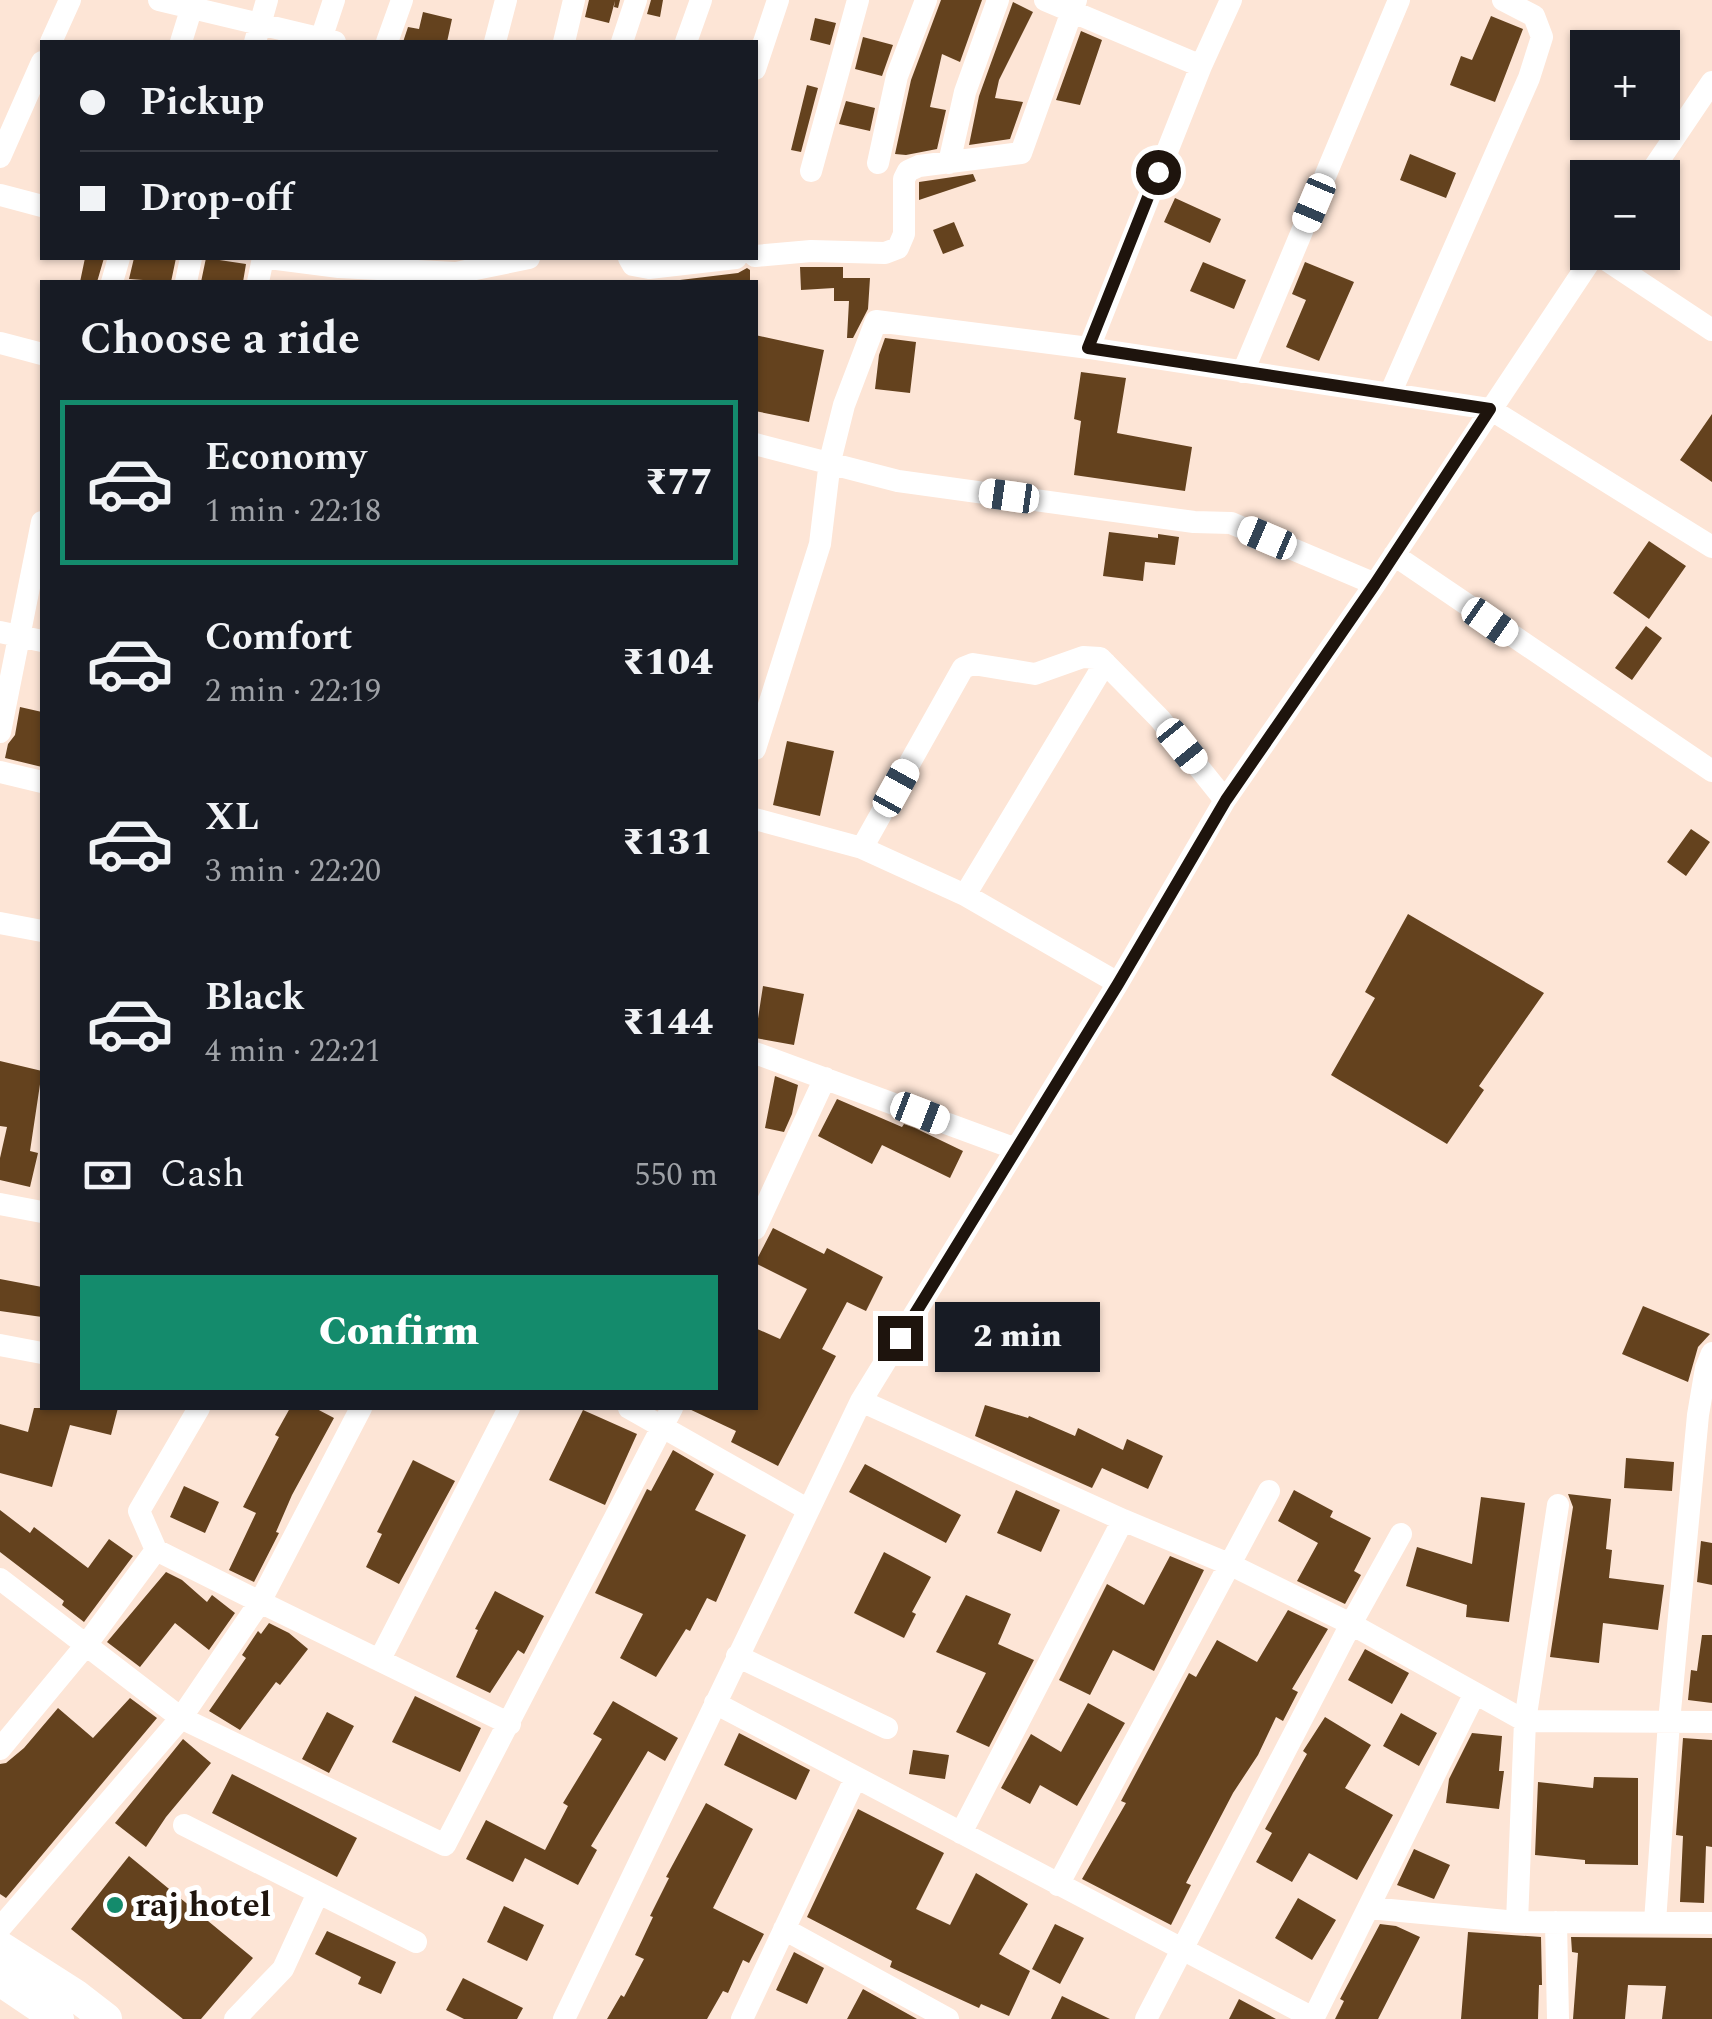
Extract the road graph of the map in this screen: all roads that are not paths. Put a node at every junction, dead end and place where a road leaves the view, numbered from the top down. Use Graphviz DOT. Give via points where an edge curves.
graph roads {
  1 [pos="70,0"];
  2 [pos="159,0"];
  3 [pos="267,0"];
  4 [pos="334,0"];
  5 [pos="402,0"];
  6 [pos="506,0"];
  7 [pos="574,0"];
  8 [pos="636,0"];
  9 [pos="700,0"];
  10 [pos="778,0"];
  11 [pos="858,0"];
  12 [pos="926,0"];
  13 [pos="998,0"];
  14 [pos="1045,0"];
  15 [pos="1230,0"];
  16 [pos="1399,0"];
  17 [pos="1503,0"];
  18 [pos="192,5"];
  19 [pos="1074,5"];
  20 [pos="257,34"];
  21 [pos="52,40"];
  22 [pos="182,40"];
  23 [pos="315,40"];
  24 [pos="325,40"];
  25 [pos="388,40"];
  26 [pos="496,40"];
  27 [pos="564,40"];
  28 [pos="623,40"];
  29 [pos="687,40"];
  30 [pos="758,60"];
  31 [pos="1201,66"];
  32 [pos="40,67"];
  33 [pos="1712,82"];
  34 [pos="0,157"];
  35 [pos="1659,160"];
  36 [pos="878,163"];
  37 [pos="949,163"];
  38 [pos="811,171"];
  39 [pos="0,195"];
  40 [pos="40,205"];
  41 [pos="758,256"];
  42 [pos="279,260"];
  43 [pos="518,260"];
  44 [pos="631,260"];
  45 [pos="719,260"];
  46 [pos="339,269"];
  47 [pos="1584,270"];
  48 [pos="1622,270"];
  49 [pos="456,271"];
  50 [pos="1712,330"];
  51 [pos="0,342"];
  52 [pos="1088,348"];
  53 [pos="40,353"];
  54 [pos="1243,372"];
  55 [pos="1390,394"];
  56 [pos="1490,409"];
  57 [pos="758,445"];
  58 [pos="830,461"];
  59 [pos="40,533"];
  60 [pos="1712,546"];
  61 [pos="1394,555"];
  62 [pos="1375,584"];
  63 [pos="21,637"];
  64 [pos="1105,663"];
  65 [pos="0,732"];
  66 [pos="758,740"];
  67 [pos="1712,771"];
  68 [pos="0,772"];
  69 [pos="40,782"];
  70 [pos="1226,800"];
  71 [pos="758,819"];
  72 [pos="862,848"];
  73 [pos="965,895"];
  74 [pos="0,922"];
  75 [pos="40,931"];
  76 [pos="1118,984"];
  77 [pos="758,1053"];
  78 [pos="825,1078"];
  79 [pos="1016,1148"];
  80 [pos="0,1204"];
  81 [pos="40,1208"];
  82 [pos="758,1223"];
  83 [pos="0,1344"];
  84 [pos="1712,1353"];
  85 [pos="40,1354"];
  86 [pos="861,1401"];
  87 [pos="198,1410"];
  88 [pos="360,1410"];
  89 [pos="509,1410"];
  90 [pos="639,1410"];
  91 [pos="668,1416"];
  92 [pos="1270,1491"];
  93 [pos="1558,1506"];
  94 [pos="807,1509"];
  95 [pos="1123,1520"];
  96 [pos="1401,1534"];
  97 [pos="156,1550"];
  98 [pos="1231,1564"];
  99 [pos="0,1580"];
  100 [pos="260,1602"];
  101 [pos="1350,1624"];
  102 [pos="86,1645"];
  103 [pos="737,1656"];
  104 [pos="380,1659"];
  105 [pos="1475,1693"];
  106 [pos="715,1703"];
  107 [pos="181,1718"];
  108 [pos="1525,1721"];
  109 [pos="1668,1722"];
  110 [pos="1712,1722"];
  111 [pos="510,1724"];
  112 [pos="887,1728"];
  113 [pos="0,1750"];
  114 [pos="855,1779"];
  115 [pos="184,1826"];
  116 [pos="960,1833"];
  117 [pos="1058,1885"];
  118 [pos="318,1893"];
  119 [pos="1368,1908"];
  120 [pos="1517,1922"];
  121 [pos="1556,1922"];
  122 [pos="1655,1922"];
  123 [pos="1712,1923"];
  124 [pos="0,1928"];
  125 [pos="784,1929"];
  126 [pos="416,1942"];
  127 [pos="0,1947"];
  128 [pos="1180,1950"];
  129 [pos="0,1980"];
  130 [pos="58,2019"];
  131 [pos="106,2019"];
  132 [pos="235,2019"];
  133 [pos="564,2019"];
  134 [pos="742,2019"];
  135 [pos="948,2019"];
  136 [pos="1146,2019"];
  137 [pos="1313,2019"];
  138 [pos="1558,2019"];
  1 -- 21 [label="street"];
  2 -- 18 [label="street"];
  3 -- 20 [label="street"];
  4 -- 24 [label="street"];
  5 -- 25 [label="street"];
  6 -- 26 [label="street"];
  7 -- 27 [label="street"];
  8 -- 28 [label="street"];
  9 -- 29 [label="street"];
  10 -- 30 [label="street"];
  11 -- 38 [label="street"];
  12 -- 36 [label="street" via="897,76"];
  13 -- 37 [label="street" via="964,92"];
  14 -- 19 [label="street"];
  15 -- 31 [label="street"];
  16 -- 54 [label="street"];
  17 -- 55 [label="street" via="1534,16 1542,37 1530,78"];
  18 -- 20 [label="street"];
  18 -- 22 [label="street"];
  19 -- 31 [label="street"];
  19 -- 37 [label="street" via="1021,153"];
  20 -- 23 [label="street"];
  31 -- 52 [label="street"];
  32 -- 34 [label="street"];
  33 -- 35 [label="street"];
  37 -- 41 [label="street" via="905,174 904,234 886,254"];
  39 -- 40 [label="street"];
  42 -- 46 [label="street"];
  43 -- 49 [label="street"];
  44 -- 45 [label="street" via="649,268"];
  46 -- 49 [label="street"];
  47 -- 56 [label="street"];
  48 -- 50 [label="street"];
  51 -- 53 [label="street"];
  52 -- 54 [label="street"];
  52 -- 58 [label="street" via="876,322"];
  54 -- 55 [label="street"];
  55 -- 56 [label="street"];
  56 -- 60 [label="street"];
  56 -- 61 [label="street"];
  57 -- 58 [label="street"];
  58 -- 62 [label="street" via="898,481 1231,523"];
  58 -- 66 [label="street" via="820,544"];
  59 -- 63 [label="street"];
  61 -- 62 [label="street"];
  61 -- 67 [label="street"];
  62 -- 70 [label="street"];
  63 -- 65 [label="street"];
  64 -- 70 [label="street"];
  64 -- 72 [label="street" via="1090,656 1035,674 982,664 963,668"];
  64 -- 73 [label="street"];
  68 -- 69 [label="street"];
  70 -- 76 [label="street"];
  71 -- 72 [label="street"];
  72 -- 73 [label="street"];
  73 -- 76 [label="street"];
  74 -- 75 [label="street"];
  76 -- 79 [label="street"];
  77 -- 78 [label="street"];
  78 -- 79 [label="street"];
  78 -- 82 [label="street"];
  79 -- 86 [label="street"];
  80 -- 81 [label="street"];
  83 -- 85 [label="street"];
  84 -- 109 [label="street" via="1698,1414"];
  86 -- 94 [label="street"];
  86 -- 95 [label="street"];
  87 -- 97 [label="street" via="139,1511"];
  88 -- 100 [label="street"];
  89 -- 104 [label="street"];
  90 -- 91 [label="street"];
  91 -- 94 [label="street"];
  91 -- 111 [label="street"];
  92 -- 98 [label="street"];
  93 -- 108 [label="street"];
  94 -- 103 [label="street"];
  95 -- 98 [label="street"];
  95 -- 116 [label="street"];
  96 -- 101 [label="street"];
  97 -- 100 [label="street"];
  97 -- 102 [label="street"];
  98 -- 101 [label="street"];
  98 -- 117 [label="street"];
  99 -- 102 [label="street"];
  100 -- 104 [label="street"];
  100 -- 107 [label="street"];
  101 -- 105 [label="street"];
  101 -- 128 [label="street"];
  102 -- 107 [label="street"];
  102 -- 113 [label="street"];
  103 -- 106 [label="street"];
  103 -- 112 [label="street"];
  104 -- 111 [label="street"];
  105 -- 108 [label="street"];
  105 -- 119 [label="street"];
  106 -- 114 [label="street"];
  106 -- 133 [label="street"];
  107 -- 111 [label="street" via="445,1845"];
  107 -- 124 [label="street"];
  108 -- 109 [label="street"];
  108 -- 120 [label="street"];
  109 -- 110 [label="street"];
  109 -- 122 [label="street"];
  114 -- 116 [label="street"];
  114 -- 125 [label="street"];
  115 -- 118 [label="street"];
  116 -- 117 [label="street"];
  117 -- 128 [label="street"];
  118 -- 126 [label="street"];
  118 -- 132 [label="street" via="283,1969"];
  119 -- 120 [label="street"];
  119 -- 137 [label="street"];
  120 -- 121 [label="street"];
  121 -- 122 [label="street"];
  121 -- 138 [label="street"];
  122 -- 123 [label="street"];
  125 -- 134 [label="street"];
  125 -- 135 [label="street"];
  127 -- 131 [label="main road"];
  128 -- 136 [label="street"];
  128 -- 137 [label="street"];
  129 -- 130 [label="main road"];
}
